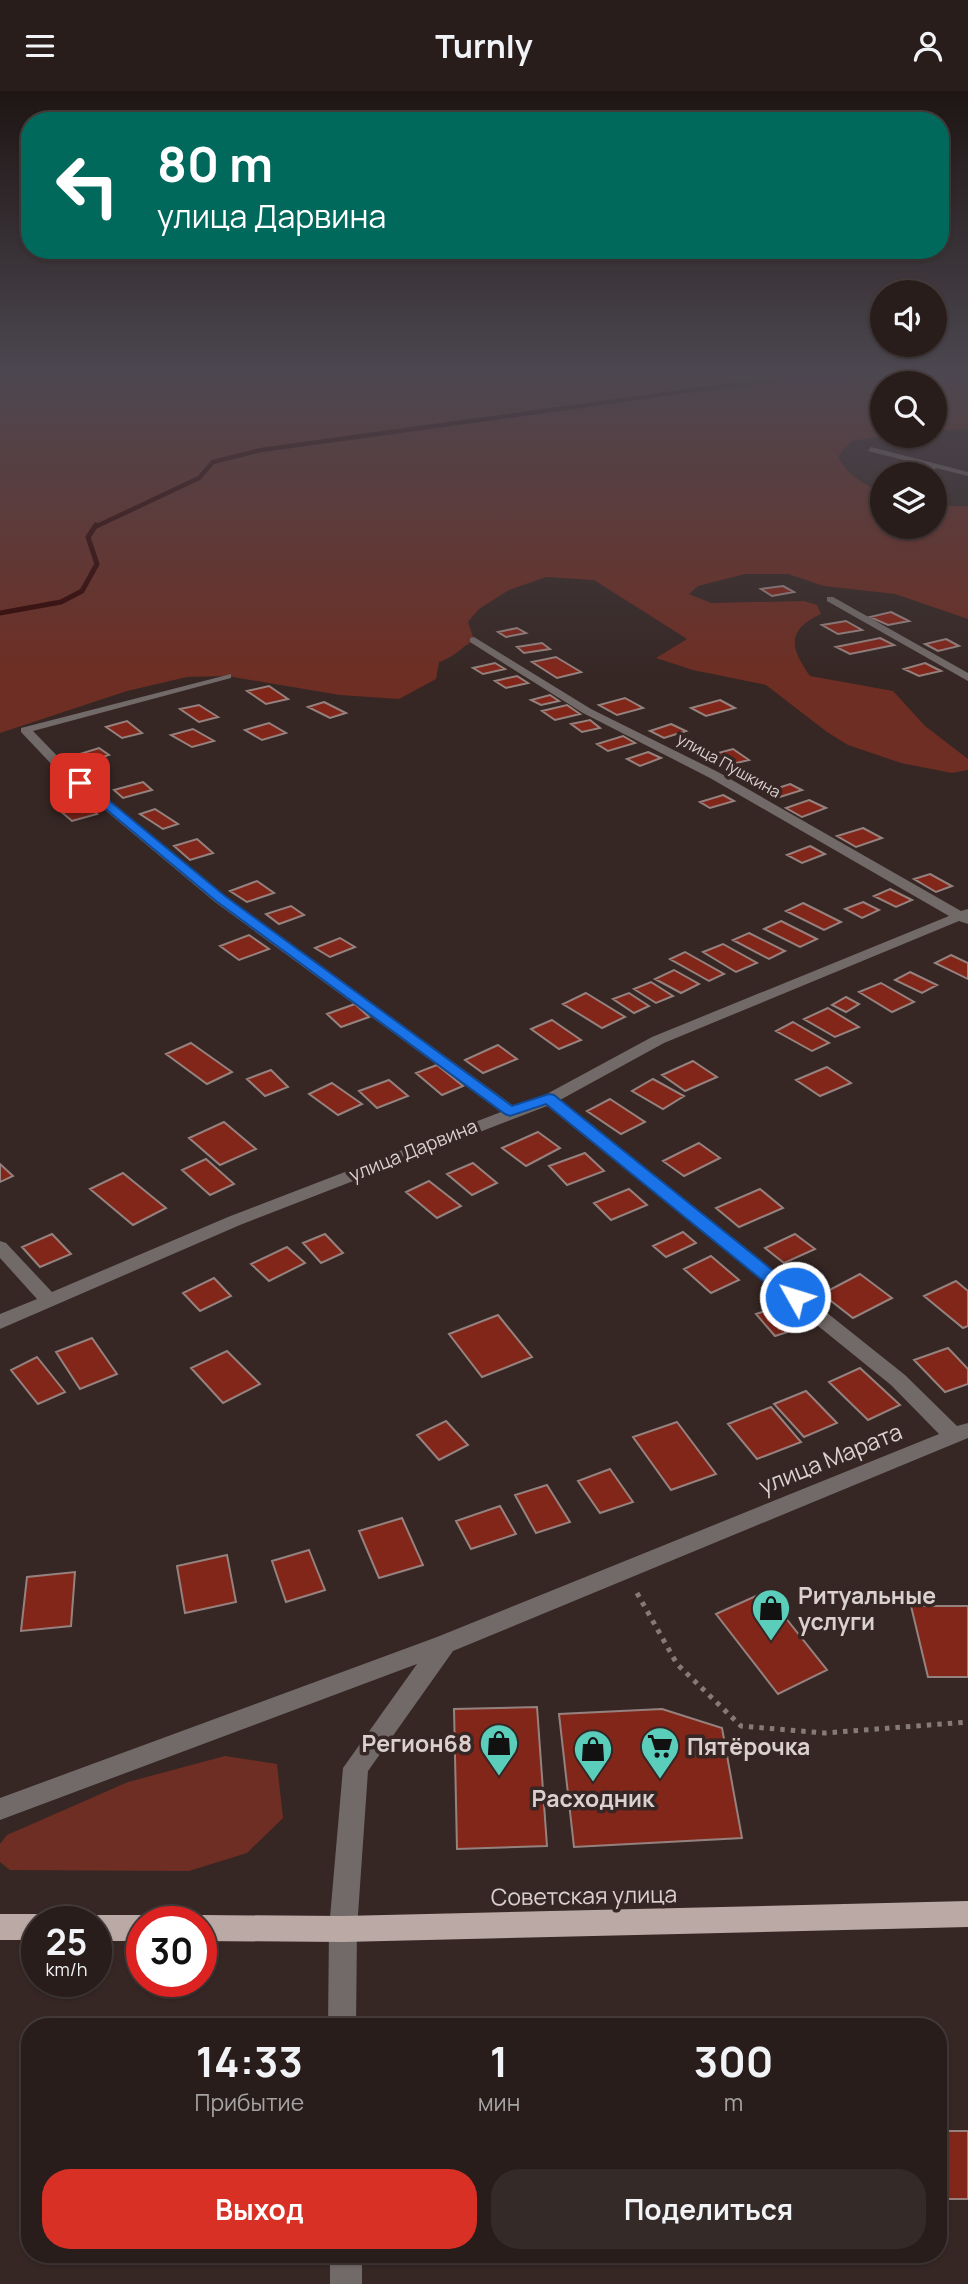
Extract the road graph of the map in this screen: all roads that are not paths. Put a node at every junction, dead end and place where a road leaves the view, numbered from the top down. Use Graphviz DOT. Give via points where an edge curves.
graph roads {
  1 [pos="830,599"];
  2 [pos="474,640"];
  3 [pos="227,676"];
  4 [pos="968,678"];
  5 [pos="965,917"];
  6 [pos="549,1098"];
  7 [pos="510,1111"];
  8 [pos="0,1247"];
  9 [pos="50,1301"];
  10 [pos="0,1322"];
  11 [pos="960,1433"];
  12 [pos="445,1644"];
  13 [pos="0,1809"];
  14 [pos="968,1914"];
  15 [pos="0,1927"];
  16 [pos="21,1927"];
  17 [pos="217,1928"];
  18 [pos="343,1929"];
  19 [pos="342,2018"];
  20 [pos="345,2263"];
  21 [pos="346,2284"];
  1 -- 4 [label="street"];
  2 -- 5 [label="street, улица Пушкина" via="587,711 714,775"];
  3 -- 7 [label="street" via="25,730 61,766 220,899"];
  5 -- 6 [label="street, улица Дарвина" via="658,1040"];
  6 -- 7 [label="street, улица Дарвина"];
  6 -- 11 [label="street"];
  7 -- 9 [label="street, улица Дарвина" via="234,1221"];
  8 -- 9 [label="street"];
  9 -- 10 [label="street, улица Дарвина"];
  11 -- 12 [label="street, улица Марата"];
  12 -- 13 [label="street"];
  12 -- 18 [label="street" via="356,1768"];
  14 -- 18 [label="main road, Советская улица"];
  15 -- 16 [label="main road"];
  17 -- 18 [label="main road, Советская улица"];
  18 -- 19 [label="street"];
  20 -- 21 [label="street"];
}
